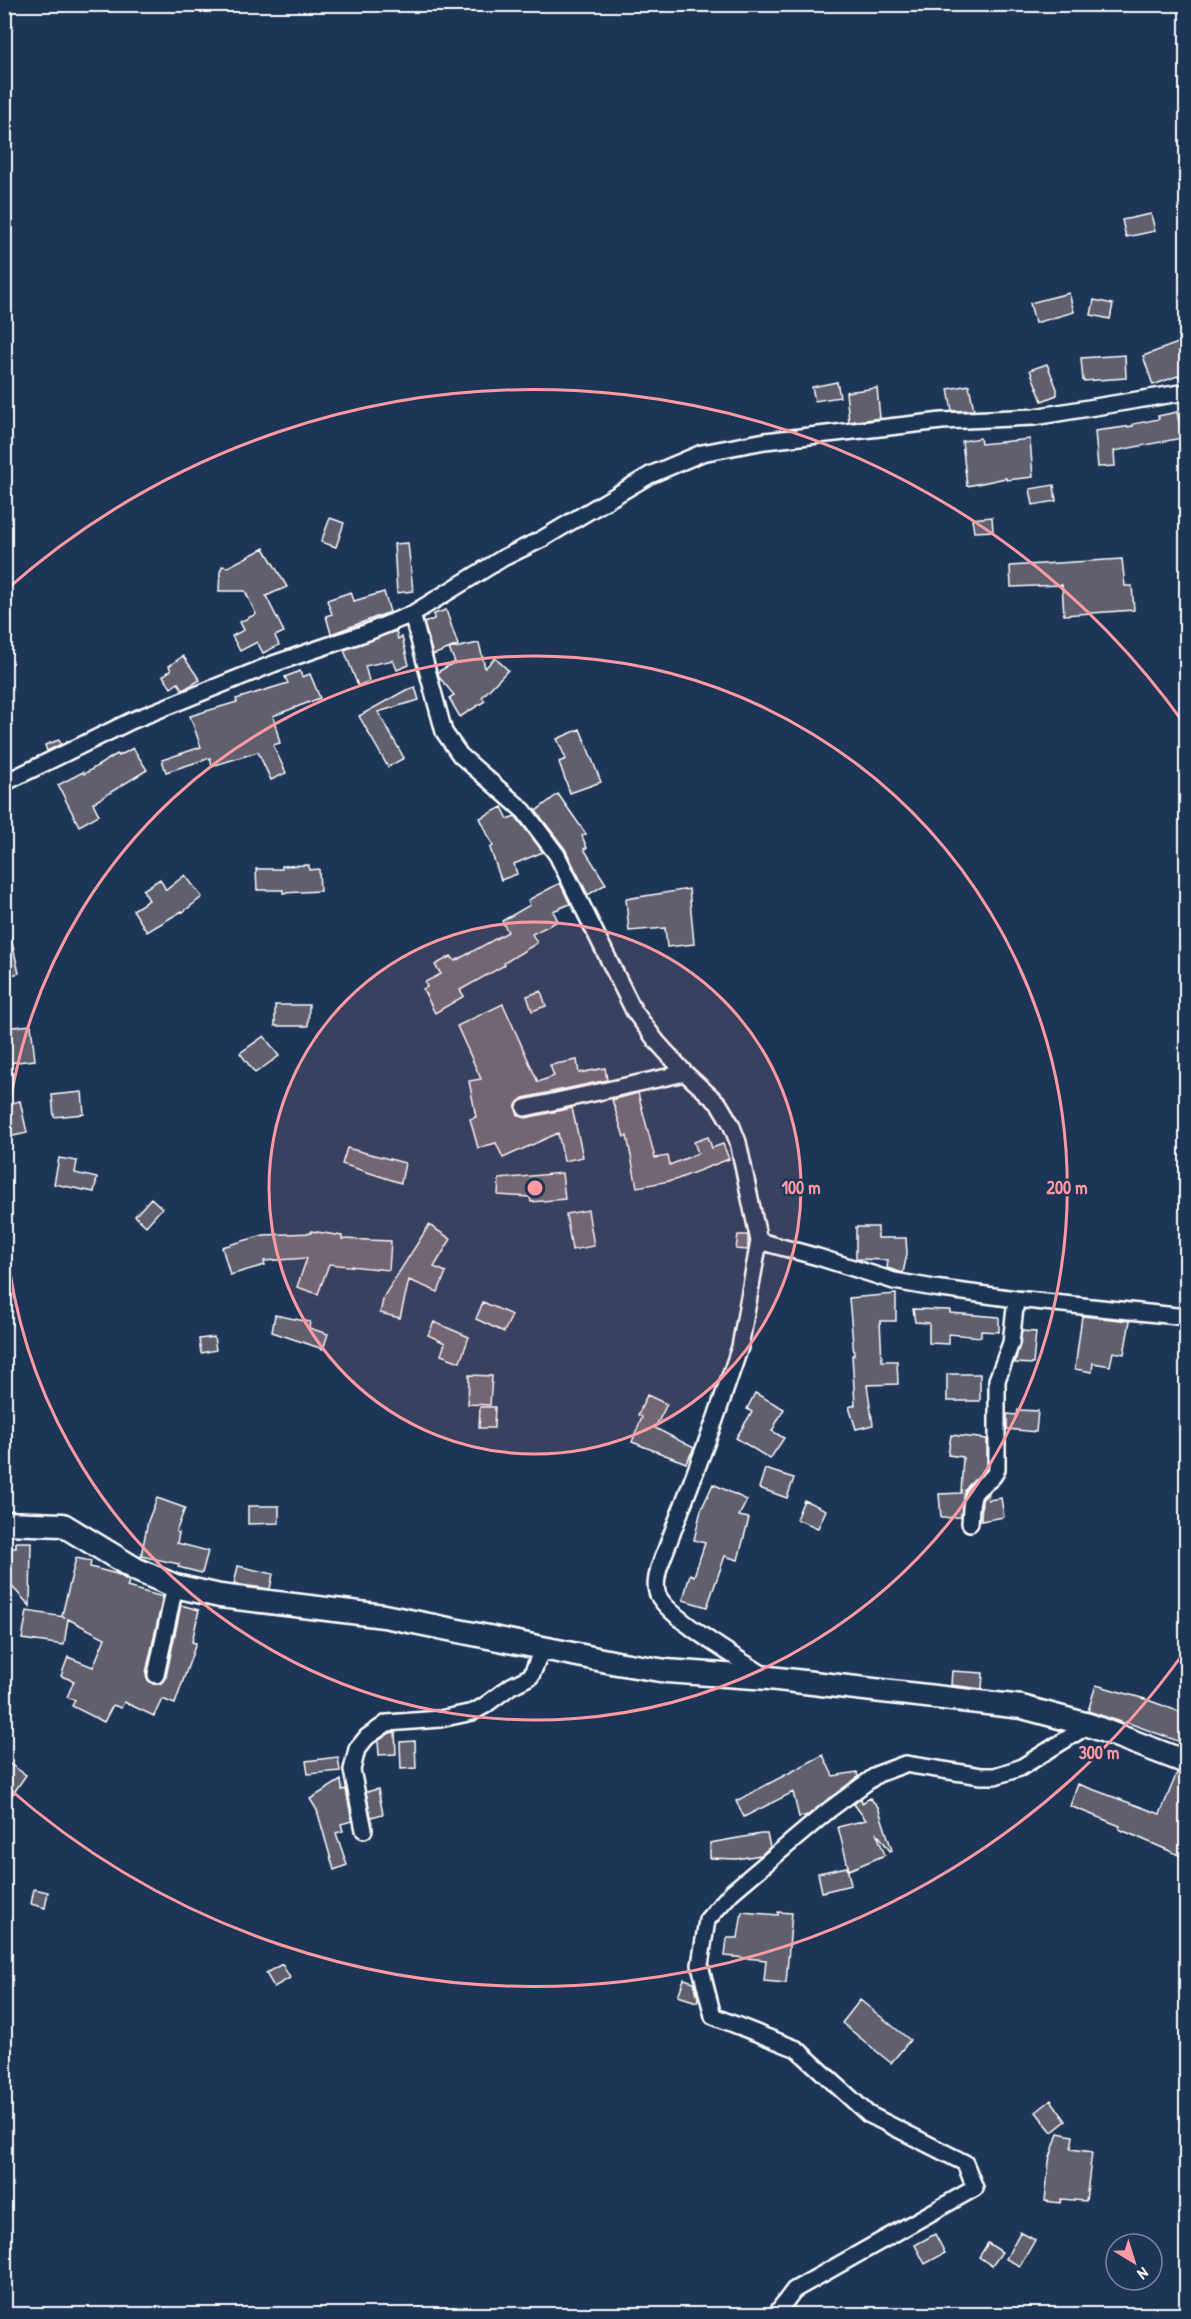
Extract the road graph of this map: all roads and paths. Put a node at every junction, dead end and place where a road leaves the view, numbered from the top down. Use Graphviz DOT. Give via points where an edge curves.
graph roads {
  1 [pos="1186,392"];
  2 [pos="412,614"];
  3 [pos="4,783"];
  4 [pos="685,1073"];
  5 [pos="525,1108"];
  6 [pos="759,1241"];
  7 [pos="1016,1299"];
  8 [pos="1186,1317"];
  9 [pos="4,1523"];
  10 [pos="970,1523"];
  11 [pos="175,1586"];
  12 [pos="543,1648"];
  13 [pos="156,1675"];
  14 [pos="769,1678"];
  15 [pos="1089,1725"];
  16 [pos="1186,1762"];
  17 [pos="364,1830"];
  18 [pos="776,2314"];
  1 -- 2 [label="street" via="1034,417 942,421 765,441 702,453 650,475"];
  2 -- 3 [label="street" via="131,721"];
  2 -- 4 [label="street" via="444,732 460,755 524,811 557,855 643,1027"];
  4 -- 5 [label="street"];
  4 -- 6 [label="street" via="719,1104 731,1124"];
  6 -- 7 [label="street" via="894,1281"];
  6 -- 14 [label="street" via="740,1347 656,1582 662,1603 673,1613"];
  7 -- 8 [label="street"];
  7 -- 10 [label="street" via="1011,1343 997,1380 997,1469 973,1496"];
  9 -- 11 [label="street" via="63,1525 138,1570"];
  11 -- 12 [label="street" via="250,1601 384,1616"];
  11 -- 13 [label="street"];
  12 -- 14 [label="street" via="666,1671"];
  12 -- 17 [label="street" via="531,1676 473,1712 387,1723 367,1737 357,1749 352,1770"];
  14 -- 15 [label="street" via="1022,1707"];
  15 -- 16 [label="street"];
  15 -- 18 [label="street" via="1020,1768 995,1776 905,1764 878,1774 773,1856 707,1920 700,1965 713,2016 797,2049 868,2114 965,2163 975,2188 794,2290"];
}
